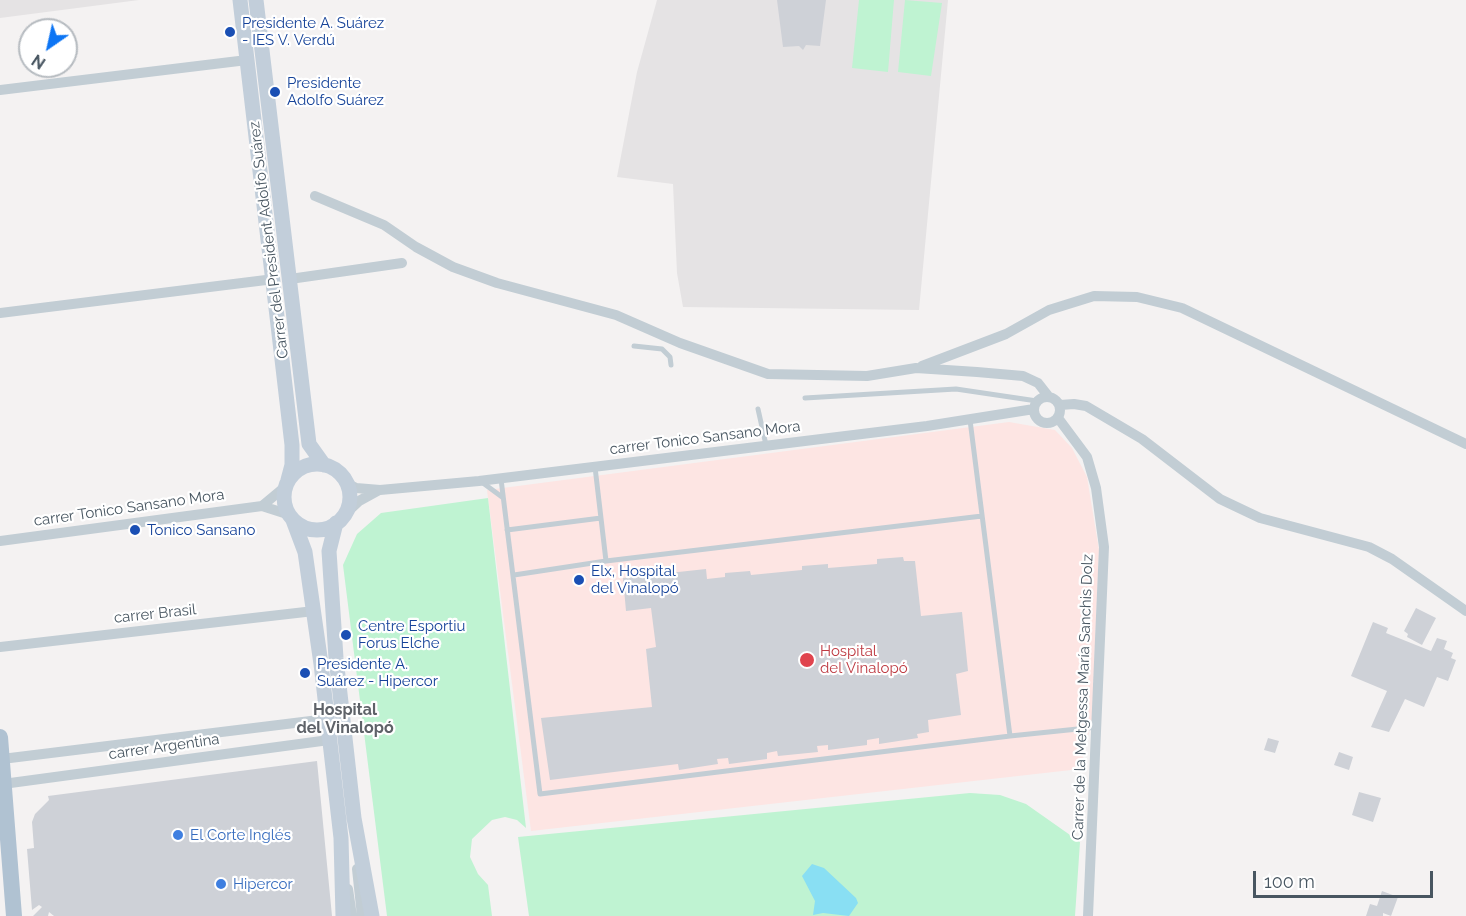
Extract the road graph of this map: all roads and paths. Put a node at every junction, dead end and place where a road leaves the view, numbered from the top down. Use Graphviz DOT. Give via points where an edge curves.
graph roads {
  1 [pos="240,0"];
  2 [pos="256,0"];
  3 [pos="247,60"];
  4 [pos="0,90"];
  5 [pos="315,196"];
  6 [pos="402,263"];
  7 [pos="274,279"];
  8 [pos="290,279"];
  9 [pos="0,313"];
  10 [pos="634,346"];
  11 [pos="671,365"];
  12 [pos="916,368"];
  13 [pos="1050,397"];
  14 [pos="805,398"];
  15 [pos="1036,405"];
  16 [pos="1060,405"];
  17 [pos="758,409"];
  18 [pos="1058,418"];
  19 [pos="970,420"];
  20 [pos="1466,444"];
  21 [pos="766,445"];
  22 [pos="324,465"];
  23 [pos="595,466"];
  24 [pos="501,478"];
  25 [pos="479,481"];
  26 [pos="287,483"];
  27 [pos="346,483"];
  28 [pos="380,490"];
  29 [pos="503,498"];
  30 [pos="262,506"];
  31 [pos="982,516"];
  32 [pos="292,518"];
  33 [pos="601,518"];
  34 [pos="340,519"];
  35 [pos="507,530"];
  36 [pos="0,542"];
  37 [pos="606,561"];
  38 [pos="514,575"];
  39 [pos="314,611"];
  40 [pos="1466,611"];
  41 [pos="0,647"];
  42 [pos="327,719"];
  43 [pos="1098,727"];
  44 [pos="1010,736"];
  45 [pos="0,737"];
  46 [pos="329,740"];
  47 [pos="2,759"];
  48 [pos="3,784"];
  49 [pos="354,818"];
  50 [pos="341,838"];
  51 [pos="15,916"];
  52 [pos="343,916"];
  53 [pos="352,916"];
  54 [pos="362,916"];
  55 [pos="372,916"];
  56 [pos="1088,916"];
  1 -- 3 [label="main road, Carrer del President Adolfo Suárez"];
  2 -- 8 [label="main road, Carrer del President Adolfo Suárez"];
  3 -- 4 [label="street"];
  3 -- 7 [label="main road, Carrer del President Adolfo Suárez"];
  5 -- 12 [label="street" via="384,225 416,248 453,267 529,293 616,315 768,374 867,376"];
  6 -- 8 [label="street"];
  7 -- 9 [label="street"];
  7 -- 26 [label="main road, Carrer del President Adolfo Suárez" via="293,455"];
  8 -- 22 [label="main road, Carrer del President Adolfo Suárez" via="309,444"];
  10 -- 11 [label="lane" via="662,349 670,357"];
  12 -- 13 [label="street" via="1023,376 1038,383"];
  12 -- 20 [label="street" via="1006,334 1049,310 1094,296 1137,297 1182,308"];
  13 -- 15 [label="street"];
  13 -- 16 [label="street"];
  14 -- 15 [label="lane" via="956,388"];
  15 -- 18 [label="street" via="1041,422 1050,423"];
  15 -- 19 [label="street, carrer Tonico Sansano Mora"];
  16 -- 18 [label="street"];
  16 -- 40 [label="street" via="1086,406 1142,439 1220,499 1260,518 1369,547"];
  17 -- 21 [label="lane"];
  18 -- 43 [label="street, Carrer de la Metgessa María Sanchis Dolz" via="1087,457 1096,488 1104,547"];
  19 -- 21 [label="street, carrer Tonico Sansano Mora"];
  19 -- 31 [label="lane"];
  21 -- 23 [label="street, carrer Tonico Sansano Mora"];
  22 -- 26 [label="main road" via="305,466"];
  22 -- 27 [label="main road" via="336,470"];
  23 -- 24 [label="street, carrer Tonico Sansano Mora"];
  23 -- 33 [label="lane"];
  24 -- 25 [label="street, carrer Tonico Sansano Mora"];
  24 -- 29 [label="lane"];
  25 -- 28 [label="street, carrer Tonico Sansano Mora"];
  25 -- 29 [label="lane"];
  26 -- 30 [label="street"];
  26 -- 32 [label="main road" via="284,501"];
  27 -- 28 [label="street, carrer Tonico Sansano Mora"];
  27 -- 34 [label="main road" via="350,498"];
  28 -- 34 [label="street, carrer Tonico Sansano Mora" via="359,501"];
  29 -- 35 [label="lane"];
  30 -- 32 [label="street, carrer Tonico Sansano Mora"];
  30 -- 36 [label="street, carrer Tonico Sansano Mora"];
  31 -- 37 [label="lane"];
  31 -- 44 [label="lane"];
  32 -- 34 [label="main road" via="313,530"];
  32 -- 39 [label="main road" via="305,552"];
  33 -- 35 [label="lane"];
  33 -- 37 [label="lane"];
  34 -- 49 [label="main road" via="329,551 336,658"];
  35 -- 38 [label="lane"];
  37 -- 38 [label="lane"];
  38 -- 44 [label="lane" via="540,794"];
  39 -- 41 [label="street, carrer Brasil"];
  39 -- 42 [label="main road"];
  42 -- 46 [label="main road"];
  42 -- 47 [label="street, carrer Argentina"];
  43 -- 44 [label="lane"];
  43 -- 56 [label="street, Carrer de la Metgessa María Sanchis Dolz"];
  45 -- 47 [label="main road"];
  46 -- 48 [label="street, carrer Argentina"];
  46 -- 50 [label="main road"];
  47 -- 48 [label="main road"];
  48 -- 51 [label="main road"];
  49 -- 54 [label="street"];
  49 -- 55 [label="main road"];
  50 -- 52 [label="main road"];
  50 -- 53 [label="street"];
}
